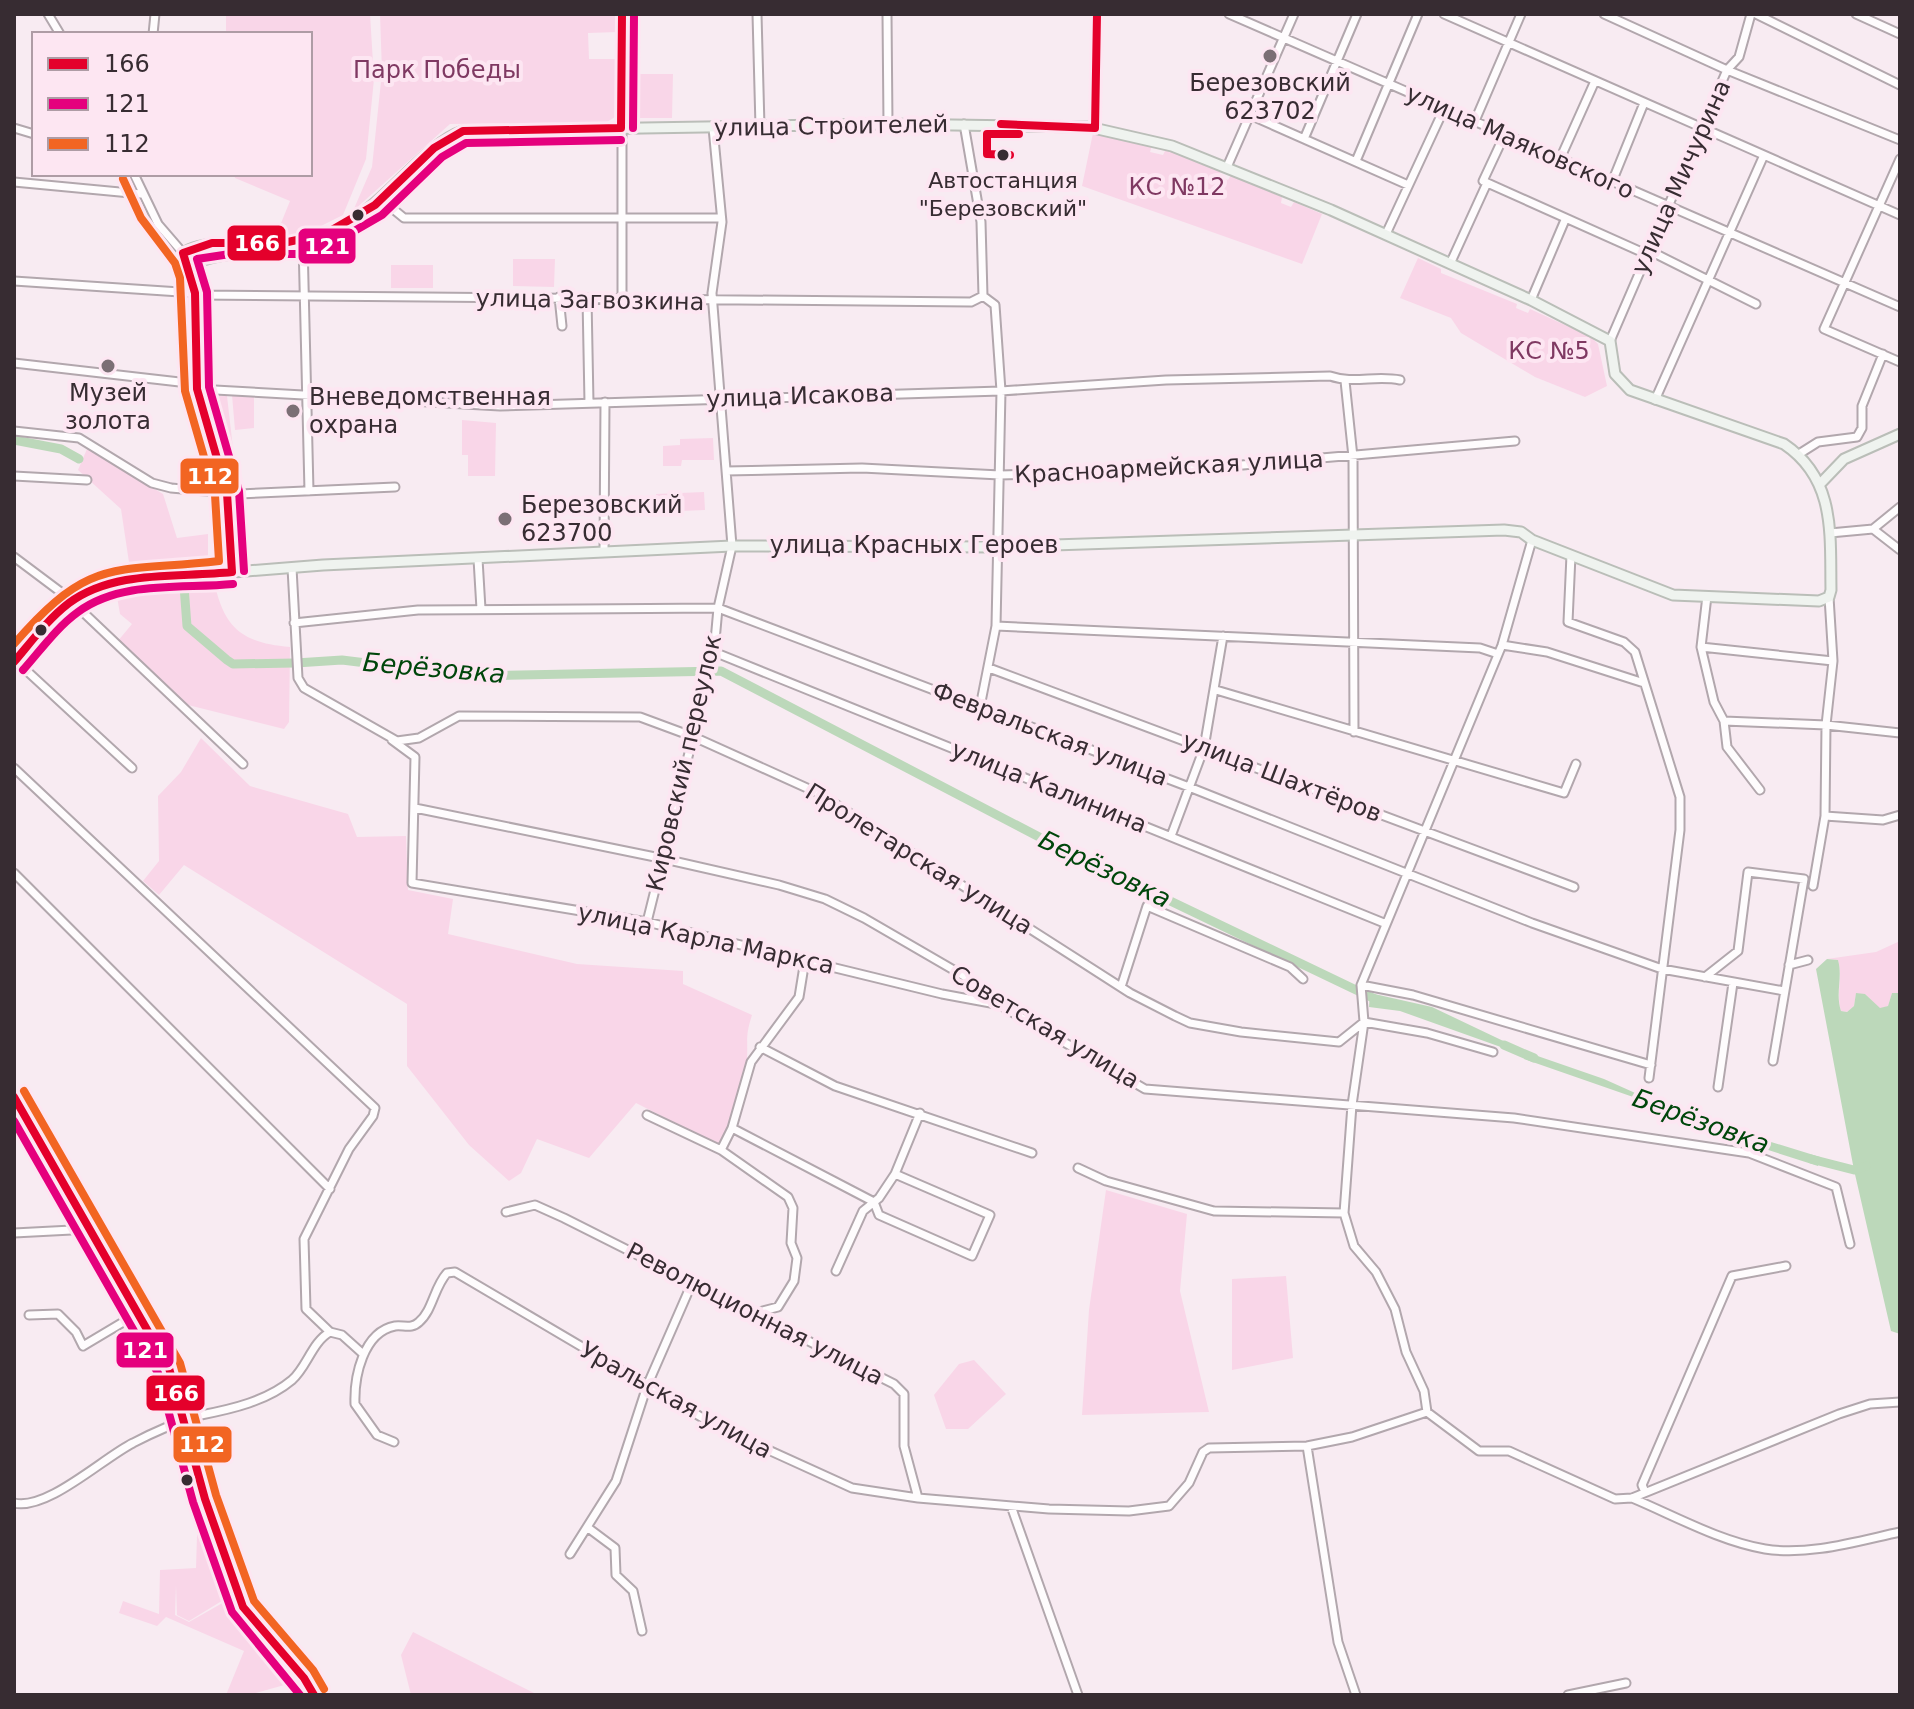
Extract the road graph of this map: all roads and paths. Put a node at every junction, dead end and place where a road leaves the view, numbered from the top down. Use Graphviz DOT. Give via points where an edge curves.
graph roads {
  1 [pos="48,14"];
  2 [pos="622,14"];
  3 [pos="757,14"];
  4 [pos="887,14"];
  5 [pos="1097,14"];
  6 [pos="1229,14"];
  7 [pos="1294,14"];
  8 [pos="1357,14"];
  9 [pos="1418,14"];
  10 [pos="1444,14"];
  11 [pos="1521,14"];
  12 [pos="1604,14"];
  13 [pos="1753,14"];
  14 [pos="1856,14"];
  15 [pos="59,32"];
  16 [pos="1900,34"];
  17 [pos="1283,38"];
  18 [pos="1508,43"];
  19 [pos="1338,61"];
  20 [pos="1727,70"];
  21 [pos="1595,81"];
  22 [pos="1390,84"];
  23 [pos="1900,85"];
  24 [pos="1644,103"];
  25 [pos="1444,109"];
  26 [pos="1250,115"];
  27 [pos="1474,123"];
  28 [pos="888,124"];
  29 [pos="964,124"];
  30 [pos="760,127"];
  31 [pos="621,128"];
  32 [pos="713,128"];
  33 [pos="1095,128"];
  34 [pos="1703,128"];
  35 [pos="1504,136"];
  36 [pos="1304,139"];
  37 [pos="1900,140"];
  38 [pos="1764,155"];
  39 [pos="1560,159"];
  40 [pos="1900,159"];
  41 [pos="1356,161"];
  42 [pos="1227,167"];
  43 [pos="135,176"];
  44 [pos="14,182"];
  45 [pos="1485,182"];
  46 [pos="1612,182"];
  47 [pos="1408,185"];
  48 [pos="141,194"];
  49 [pos="382,200"];
  50 [pos="1879,205"];
  51 [pos="1667,207"];
  52 [pos="1900,215"];
  53 [pos="721,218"];
  54 [pos="621,219"];
  55 [pos="1565,220"];
  56 [pos="1386,234"];
  57 [pos="1728,234"];
  58 [pos="301,243"];
  59 [pos="253,247"];
  60 [pos="1647,252"];
  61 [pos="183,253"];
  62 [pos="1450,264"];
  63 [pos="189,266"];
  64 [pos="1707,280"];
  65 [pos="14,281"];
  66 [pos="1845,283"];
  67 [pos="195,294"];
  68 [pos="983,296"];
  69 [pos="307,297"];
  70 [pos="559,297"];
  71 [pos="587,298"];
  72 [pos="622,300"];
  73 [pos="1531,300"];
  74 [pos="713,301"];
  75 [pos="1756,304"];
  76 [pos="1900,307"];
  77 [pos="562,326"];
  78 [pos="1610,341"];
  79 [pos="1883,354"];
  80 [pos="1900,362"];
  81 [pos="14,363"];
  82 [pos="1400,380"];
  83 [pos="1345,381"];
  84 [pos="197,387"];
  85 [pos="1001,391"];
  86 [pos="306,396"];
  87 [pos="720,398"];
  88 [pos="1655,400"];
  89 [pos="605,402"];
  90 [pos="589,403"];
  91 [pos="14,431"];
  92 [pos="1900,434"];
  93 [pos="1515,441"];
  94 [pos="1799,454"];
  95 [pos="1353,457"];
  96 [pos="726,471"];
  97 [pos="1000,475"];
  98 [pos="14,476"];
  99 [pos="87,480"];
  100 [pos="1820,484"];
  101 [pos="395,487"];
  102 [pos="309,491"];
  103 [pos="227,493"];
  104 [pos="1900,507"];
  105 [pos="1873,529"];
  106 [pos="1830,533"];
  107 [pos="1354,534"];
  108 [pos="1532,540"];
  109 [pos="732,546"];
  110 [pos="997,547"];
  111 [pos="1900,550"];
  112 [pos="604,552"];
  113 [pos="1571,555"];
  114 [pos="14,557"];
  115 [pos="478,559"];
  116 [pos="292,568"];
  117 [pos="232,572"];
  118 [pos="1707,596"];
  119 [pos="1829,597"];
  120 [pos="71,602"];
  121 [pos="718,608"];
  122 [pos="481,609"];
  123 [pos="996,626"];
  124 [pos="295,627"];
  125 [pos="1223,636"];
  126 [pos="1356,642"];
  127 [pos="1502,645"];
  128 [pos="1701,647"];
  129 [pos="714,652"];
  130 [pos="1498,654"];
  131 [pos="15,660"];
  132 [pos="1833,661"];
  133 [pos="989,668"];
  134 [pos="1644,683"];
  135 [pos="1216,690"];
  136 [pos="980,707"];
  137 [pos="1724,721"];
  138 [pos="1826,725"];
  139 [pos="1354,732"];
  140 [pos="1900,733"];
  141 [pos="694,737"];
  142 [pos="390,739"];
  143 [pos="1204,748"];
  144 [pos="1454,763"];
  145 [pos="243,764"];
  146 [pos="1576,764"];
  147 [pos="14,768"];
  148 [pos="132,768"];
  149 [pos="1189,787"];
  150 [pos="1760,790"];
  151 [pos="415,808"];
  152 [pos="1900,815"];
  153 [pos="1825,816"];
  154 [pos="1427,831"];
  155 [pos="1171,836"];
  156 [pos="660,858"];
  157 [pos="14,873"];
  158 [pos="1406,874"];
  159 [pos="1813,886"];
  160 [pos="1574,887"];
  161 [pos="647,922"];
  162 [pos="1384,923"];
  163 [pos="805,960"];
  164 [pos="1808,960"];
  165 [pos="1789,965"];
  166 [pos="1662,969"];
  167 [pos="1705,977"];
  168 [pos="1303,979"];
  169 [pos="1733,983"];
  170 [pos="1361,985"];
  171 [pos="1121,987"];
  172 [pos="1784,991"];
  173 [pos="998,1004"];
  174 [pos="1364,1022"];
  175 [pos="760,1047"];
  176 [pos="1493,1052"];
  177 [pos="1773,1061"];
  178 [pos="1651,1065"];
  179 [pos="1649,1078"];
  180 [pos="1718,1087"];
  181 [pos="16,1104"];
  182 [pos="1352,1105"];
  183 [pos="920,1113"];
  184 [pos="647,1115"];
  185 [pos="732,1128"];
  186 [pos="721,1150"];
  187 [pos="1032,1153"];
  188 [pos="1078,1168"];
  189 [pos="895,1174"];
  190 [pos="330,1189"];
  191 [pos="874,1202"];
  192 [pos="506,1212"];
  193 [pos="1344,1213"];
  194 [pos="91,1229"];
  195 [pos="14,1233"];
  196 [pos="1850,1244"];
  197 [pos="1786,1266"];
  198 [pos="836,1271"];
  199 [pos="692,1283"];
  200 [pos="140,1312"];
  201 [pos="755,1313"];
  202 [pos="29,1315"];
  203 [pos="330,1332"];
  204 [pos="362,1353"];
  205 [pos="647,1386"];
  206 [pos="1900,1402"];
  207 [pos="1427,1412"];
  208 [pos="184,1423"];
  209 [pos="394,1442"];
  210 [pos="1307,1446"];
  211 [pos="1645,1492"];
  212 [pos="918,1498"];
  213 [pos="1632,1498"];
  214 [pos="14,1503"];
  215 [pos="1011,1506"];
  216 [pos="587,1527"];
  217 [pos="1900,1532"];
  218 [pos="570,1554"];
  219 [pos="642,1631"];
  220 [pos="1626,1683"];
  221 [pos="314,1695"];
  222 [pos="1078,1695"];
  223 [pos="1356,1695"];
  224 [pos="1568,1695"];
  1 -- 15 [label="street"];
  2 -- 31 [label="street"];
  3 -- 30 [label="street"];
  4 -- 28 [label="street"];
  5 -- 33 [label="street"];
  6 -- 17 [label="street, улица Маяковского"];
  7 -- 17 [label="street"];
  8 -- 19 [label="street"];
  9 -- 22 [label="street"];
  10 -- 18 [label="street"];
  11 -- 18 [label="street"];
  12 -- 20 [label="street"];
  13 -- 20 [label="street, улица Мичурина" via="1739,57"];
  13 -- 23 [label="street"];
  14 -- 16 [label="street"];
  17 -- 19 [label="street, улица Маяковского"];
  17 -- 26 [label="street"];
  18 -- 21 [label="street"];
  18 -- 27 [label="street"];
  19 -- 22 [label="street, улица Маяковского"];
  19 -- 36 [label="street"];
  20 -- 34 [label="street, улица Мичурина"];
  20 -- 37 [label="street"];
  21 -- 24 [label="street"];
  21 -- 39 [label="street"];
  22 -- 25 [label="street, улица Маяковского"];
  22 -- 41 [label="street"];
  24 -- 34 [label="street"];
  24 -- 46 [label="street"];
  25 -- 27 [label="street, улица Маяковского"];
  25 -- 47 [label="street"];
  26 -- 36 [label="street"];
  26 -- 42 [label="street"];
  27 -- 35 [label="street, улица Маяковского"];
  28 -- 29 [label="main road, улица Строителей"];
  28 -- 30 [label="main road, улица Строителей"];
  29 -- 33 [label="main road, улица Строителей"];
  29 -- 68 [label="street" via="981,222"];
  30 -- 32 [label="main road, улица Строителей"];
  31 -- 32 [label="main road, улица Строителей"];
  31 -- 49 [label="main road, улица Строителей" via="463,131 444,141"];
  31 -- 54 [label="street"];
  32 -- 53 [label="street, Кировский переулок"];
  33 -- 42 [label="main road, улица Строителей" via="1158,142"];
  34 -- 38 [label="street"];
  34 -- 51 [label="street, улица Мичурина"];
  35 -- 39 [label="street, улица Маяковского"];
  35 -- 45 [label="street"];
  36 -- 41 [label="street"];
  38 -- 50 [label="street"];
  38 -- 57 [label="street"];
  39 -- 46 [label="street, улица Маяковского"];
  40 -- 50 [label="street"];
  41 -- 47 [label="street"];
  42 -- 56 [label="main road, улица Строителей"];
  43 -- 48 [label="street"];
  44 -- 48 [label="street"];
  45 -- 55 [label="street"];
  45 -- 62 [label="street"];
  46 -- 51 [label="street, улица Маяковского"];
  47 -- 56 [label="street"];
  48 -- 61 [label="street"];
  49 -- 54 [label="street" via="404,218"];
  49 -- 58 [label="main road, улица Строителей"];
  50 -- 52 [label="street"];
  50 -- 66 [label="street"];
  51 -- 57 [label="street, улица Маяковского"];
  51 -- 60 [label="street, улица Мичурина"];
  53 -- 54 [label="street"];
  53 -- 74 [label="street, Кировский переулок"];
  54 -- 72 [label="street"];
  55 -- 60 [label="street"];
  55 -- 73 [label="street"];
  56 -- 62 [label="main road, улица Строителей"];
  57 -- 64 [label="street"];
  57 -- 66 [label="street, улица Маяковского"];
  58 -- 59 [label="main road"];
  58 -- 69 [label="street"];
  59 -- 61 [label="main road"];
  59 -- 63 [label="main road"];
  60 -- 64 [label="street"];
  60 -- 78 [label="street, улица Мичурина"];
  61 -- 63 [label="main road"];
  62 -- 73 [label="main road, улица Строителей"];
  63 -- 67 [label="main road"];
  64 -- 75 [label="street"];
  64 -- 88 [label="street"];
  65 -- 67 [label="street, улица Загвозкина"];
  66 -- 76 [label="street, улица Маяковского"];
  66 -- 79 [label="street" via="1824,329"];
  67 -- 69 [label="street, улица Загвозкина"];
  67 -- 84 [label="main road"];
  68 -- 74 [label="street, улица Загвозкина" via="971,302"];
  68 -- 85 [label="street" via="995,305"];
  69 -- 70 [label="street, улица Загвозкина"];
  69 -- 86 [label="street"];
  70 -- 71 [label="street, улица Загвозкина"];
  70 -- 77 [label="street"];
  71 -- 72 [label="street, улица Загвозкина"];
  71 -- 90 [label="street"];
  72 -- 74 [label="street, улица Загвозкина"];
  73 -- 78 [label="main road, улица Строителей"];
  74 -- 87 [label="street, Кировский переулок"];
  78 -- 88 [label="main road" via="1621,383"];
  79 -- 80 [label="street"];
  79 -- 94 [label="street" via="1862,406 1857,437 1818,442"];
  81 -- 84 [label="street, улица Исакова"];
  82 -- 83 [label="street, улица Исакова"];
  83 -- 85 [label="street, улица Исакова" via="1330,376 1166,380"];
  83 -- 95 [label="street"];
  84 -- 86 [label="street, улица Исакова"];
  84 -- 103 [label="main road"];
  85 -- 87 [label="street, улица Исакова"];
  85 -- 97 [label="street"];
  86 -- 90 [label="street, улица Исакова" via="500,406"];
  86 -- 102 [label="street"];
  87 -- 89 [label="street, улица Исакова"];
  87 -- 96 [label="street, Кировский переулок"];
  88 -- 94 [label="main road" via="1784,444"];
  89 -- 90 [label="street, улица Исакова"];
  89 -- 112 [label="street"];
  91 -- 103 [label="street" via="79,438 152,483"];
  92 -- 100 [label="main road" via="1844,459"];
  93 -- 95 [label="street, Красноармейская улица"];
  94 -- 100 [label="main road"];
  95 -- 97 [label="street, Красноармейская улица" via="1174,471"];
  95 -- 107 [label="street"];
  96 -- 97 [label="street, Красноармейская улица" via="862,468"];
  96 -- 109 [label="street, Кировский переулок"];
  97 -- 110 [label="street"];
  98 -- 99 [label="street"];
  100 -- 106 [label="main road"];
  101 -- 102 [label="street"];
  102 -- 103 [label="street"];
  103 -- 117 [label="main road"];
  104 -- 105 [label="street"];
  105 -- 106 [label="street"];
  105 -- 111 [label="street"];
  106 -- 119 [label="main road"];
  107 -- 108 [label="main road, улица Красных Героев" via="1504,530"];
  107 -- 110 [label="main road, улица Красных Героев"];
  107 -- 126 [label="street"];
  108 -- 113 [label="main road, улица Красных Героев"];
  108 -- 127 [label="street"];
  109 -- 110 [label="main road, улица Красных Героев"];
  109 -- 112 [label="main road, улица Красных Героев"];
  109 -- 121 [label="street, Кировский переулок"];
  110 -- 123 [label="street"];
  112 -- 115 [label="main road, улица Красных Героев"];
  113 -- 118 [label="main road, улица Красных Героев" via="1673,595"];
  113 -- 134 [label="street" via="1568,622 1624,642 1635,652"];
  114 -- 120 [label="street"];
  115 -- 116 [label="main road, улица Красных Героев"];
  115 -- 122 [label="street"];
  116 -- 117 [label="main road, улица Красных Героев"];
  116 -- 124 [label="street"];
  117 -- 120 [label="main road, улица Красных Героев" via="116,582"];
  118 -- 119 [label="main road, улица Красных Героев" via="1819,601"];
  118 -- 128 [label="street"];
  119 -- 132 [label="street"];
  120 -- 131 [label="main road"];
  120 -- 145 [label="street"];
  121 -- 122 [label="street, Февральская улица"];
  121 -- 129 [label="street, Кировский переулок"];
  121 -- 136 [label="street, Февральская улица"];
  122 -- 124 [label="street, Февральская улица" via="418,610"];
  123 -- 125 [label="street"];
  123 -- 133 [label="street"];
  124 -- 142 [label="street" via="295,671 304,688 348,709"];
  125 -- 126 [label="street"];
  125 -- 135 [label="street"];
  126 -- 130 [label="street" via="1480,648"];
  126 -- 139 [label="street"];
  127 -- 130 [label="street"];
  127 -- 134 [label="street" via="1547,652"];
  128 -- 132 [label="street"];
  128 -- 137 [label="street"];
  129 -- 141 [label="street, Кировский переулок"];
  129 -- 155 [label="street, улица Калинина"];
  130 -- 144 [label="street"];
  131 -- 148 [label="street"];
  132 -- 138 [label="street"];
  133 -- 136 [label="street"];
  133 -- 143 [label="street, улица Шахтёров"];
  134 -- 166 [label="street" via="1680,797"];
  135 -- 139 [label="street"];
  135 -- 143 [label="street"];
  136 -- 149 [label="street, Февральская улица"];
  137 -- 138 [label="street"];
  137 -- 150 [label="street" via="1727,747"];
  138 -- 140 [label="street"];
  138 -- 153 [label="street"];
  139 -- 144 [label="street"];
  141 -- 142 [label="street, Пролетарская улица" via="640,717 459,716 419,738"];
  141 -- 156 [label="street, Кировский переулок"];
  141 -- 171 [label="street, Пролетарская улица" via="818,793"];
  142 -- 151 [label="street" via="415,757"];
  143 -- 149 [label="street"];
  143 -- 154 [label="street, улица Шахтёров"];
  144 -- 146 [label="street" via="1564,793"];
  144 -- 154 [label="street"];
  147 -- 190 [label="street" via="375,1108"];
  149 -- 155 [label="street"];
  149 -- 158 [label="street, Февральская улица"];
  151 -- 156 [label="street, Советская улица"];
  151 -- 161 [label="street, улица Карла Маркса" via="412,883"];
  152 -- 153 [label="street" via="1883,820"];
  153 -- 159 [label="street"];
  154 -- 158 [label="street"];
  154 -- 160 [label="street, улица Шахтёров"];
  155 -- 162 [label="street, улица Калинина"];
  156 -- 161 [label="street, Кировский переулок"];
  156 -- 173 [label="street, Советская улица" via="825,899 964,976"];
  157 -- 190 [label="street"];
  158 -- 162 [label="street"];
  158 -- 166 [label="street, Февральская улица"];
  161 -- 163 [label="street, улица Карла Маркса"];
  162 -- 170 [label="street"];
  163 -- 173 [label="street, улица Карла Маркса"];
  163 -- 175 [label="street" via="799,997"];
  164 -- 165 [label="street"];
  165 -- 167 [label="street" via="1804,879 1748,872 1738,951"];
  165 -- 172 [label="street"];
  166 -- 167 [label="street, Февральская улица"];
  166 -- 178 [label="street"];
  167 -- 169 [label="street, Февральская улица"];
  168 -- 171 [label="street" via="1290,967 1147,906"];
  169 -- 172 [label="street, Февральская улица"];
  169 -- 180 [label="street"];
  170 -- 174 [label="street"];
  170 -- 178 [label="street" via="1413,995"];
  171 -- 174 [label="street, Пролетарская улица" via="1190,1023 1241,1032 1339,1042"];
  172 -- 177 [label="street"];
  173 -- 182 [label="street, Советская улица" via="1145,1089"];
  174 -- 176 [label="street"];
  174 -- 182 [label="street"];
  175 -- 183 [label="street" via="835,1086"];
  175 -- 185 [label="street"];
  178 -- 179 [label="street"];
  181 -- 194 [label="main road"];
  182 -- 193 [label="street"];
  182 -- 196 [label="street, Советская улица" via="1514,1118 1749,1153 1836,1187"];
  183 -- 187 [label="street"];
  183 -- 189 [label="street"];
  184 -- 186 [label="street"];
  185 -- 186 [label="street"];
  185 -- 191 [label="street"];
  186 -- 201 [label="street" via="788,1197 793,1208 794,1281 778,1307"];
  188 -- 193 [label="street" via="1214,1211"];
  189 -- 191 [label="street"];
  189 -- 191 [label="street" via="990,1215 972,1256 879,1215"];
  190 -- 203 [label="street" via="302,1249 306,1309"];
  191 -- 198 [label="street" via="863,1211"];
  192 -- 199 [label="street, Революционная улица" via="535,1205"];
  193 -- 207 [label="street" via="1354,1246 1376,1272 1395,1309"];
  194 -- 195 [label="street"];
  194 -- 200 [label="main road"];
  197 -- 211 [label="street" via="1732,1276 1642,1485"];
  199 -- 201 [label="street, Революционная улица"];
  199 -- 205 [label="street"];
  200 -- 202 [label="street" via="83,1346 58,1314"];
  200 -- 208 [label="main road" via="169,1368"];
  201 -- 212 [label="street, Революционная улица" via="869,1369 904,1394 904,1446"];
  203 -- 204 [label="street" via="342,1335"];
  203 -- 208 [label="street" via="293,1379 241,1406"];
  204 -- 205 [label="street, Уральская улица" via="382,1331 421,1321 447,1273 455,1272"];
  204 -- 209 [label="street" via="355,1404 377,1435"];
  205 -- 212 [label="street, Уральская улица" via="832,1482"];
  205 -- 216 [label="street" via="616,1481"];
  206 -- 211 [label="street" via="1839,1414"];
  207 -- 210 [label="street"];
  207 -- 213 [label="street" via="1479,1451 1509,1451 1615,1499"];
  208 -- 214 [label="street" via="135,1442 39,1500"];
  208 -- 221 [label="main road" via="234,1590 249,1617"];
  210 -- 215 [label="street, Уральская улица" via="1209,1448 1169,1506 1129,1511"];
  210 -- 223 [label="street" via="1338,1642"];
  211 -- 213 [label="street"];
  212 -- 215 [label="street, Уральская улица"];
  213 -- 217 [label="street" via="1767,1549 1821,1548"];
  215 -- 222 [label="street"];
  216 -- 218 [label="street"];
  216 -- 219 [label="street" via="615,1548 616,1575 633,1591"];
  220 -- 224 [label="street"];
}
